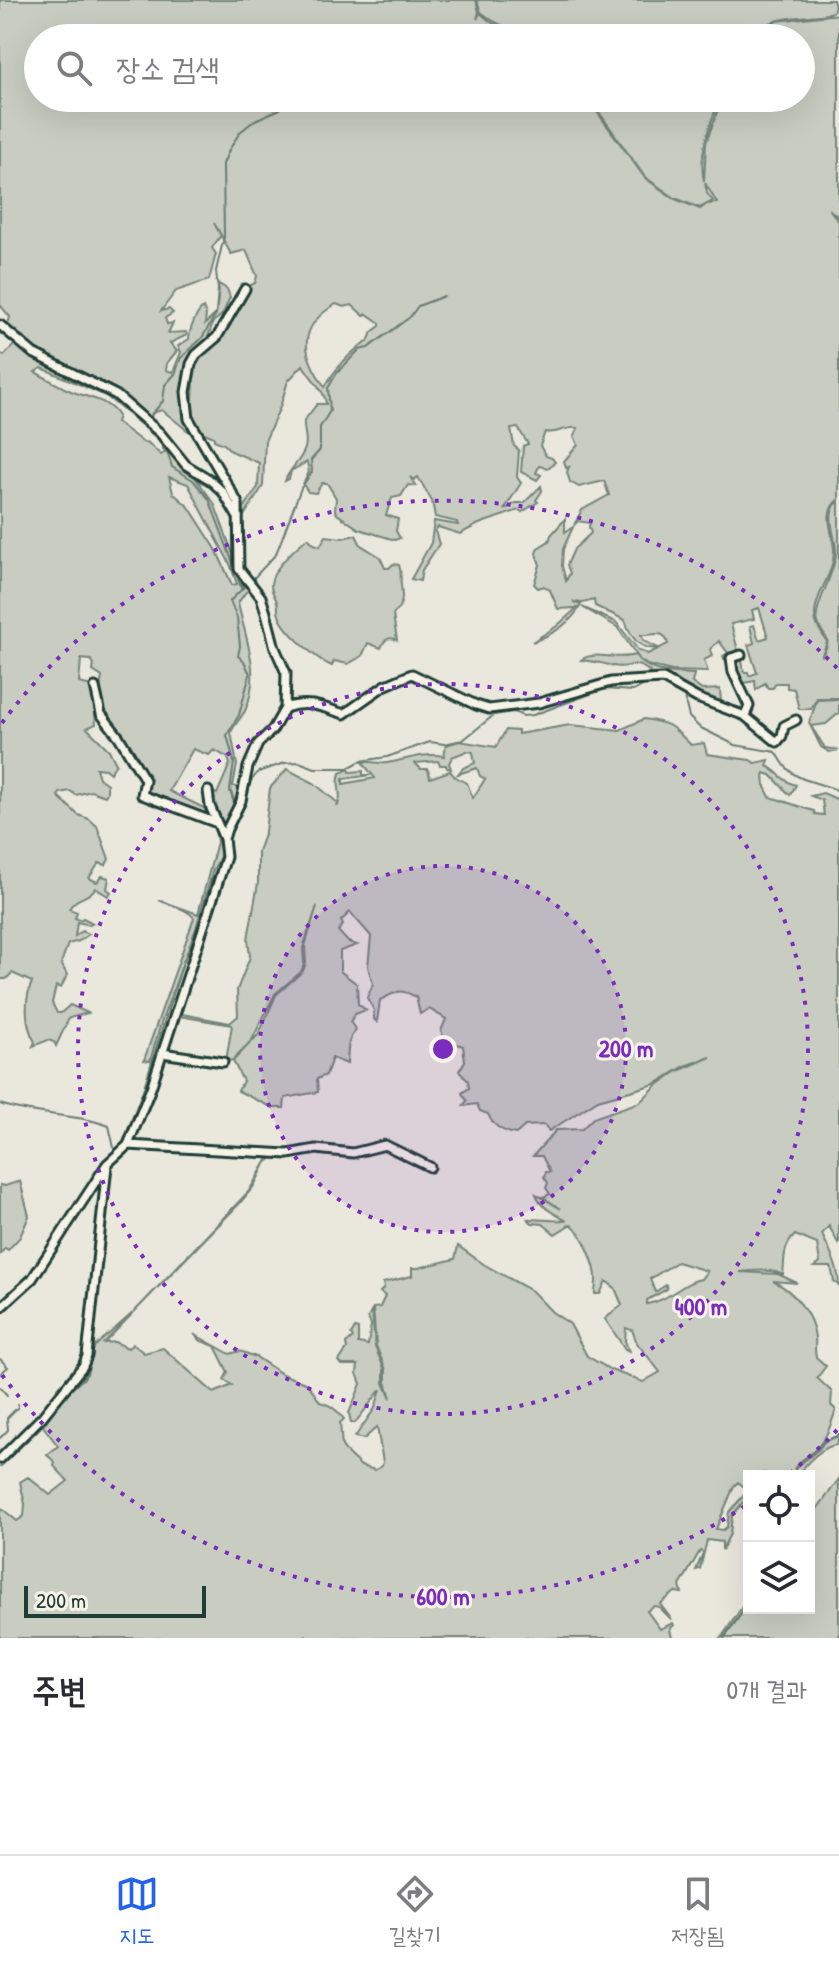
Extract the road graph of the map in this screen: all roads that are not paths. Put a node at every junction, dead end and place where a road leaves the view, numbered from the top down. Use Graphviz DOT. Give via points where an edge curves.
graph roads {
  1 [pos="245,289"];
  2 [pos="0,325"];
  3 [pos="239,525"];
  4 [pos="741,655"];
  5 [pos="95,687"];
  6 [pos="285,708"];
  7 [pos="745,716"];
  8 [pos="796,720"];
  9 [pos="208,791"];
  10 [pos="217,823"];
  11 [pos="224,839"];
  12 [pos="162,1053"];
  13 [pos="223,1062"];
  14 [pos="128,1145"];
  15 [pos="107,1164"];
  16 [pos="430,1167"];
  17 [pos="0,1308"];
  18 [pos="0,1459"];
  1 -- 3 [label="street" via="217,337 193,359 186,392 189,419 238,503"];
  2 -- 3 [label="street" via="33,353 122,400 186,465 223,492"];
  3 -- 6 [label="street" via="239,569 261,597 286,673"];
  4 -- 7 [label="street" via="731,658 749,706"];
  5 -- 10 [label="street" via="101,714 145,780 142,795"];
  6 -- 7 [label="street" via="315,704 344,714 412,674 489,709 539,703 611,682 663,679"];
  6 -- 11 [label="street" via="258,744"];
  7 -- 8 [label="street" via="777,742 784,726"];
  9 -- 10 [label="street"];
  10 -- 11 [label="street"];
  11 -- 12 [label="street" via="226,857"];
  12 -- 13 [label="street"];
  12 -- 14 [label="street"];
  14 -- 15 [label="street"];
  14 -- 16 [label="street" via="288,1154 316,1149 353,1153 385,1145"];
  15 -- 17 [label="street" via="32,1279"];
  15 -- 18 [label="street" via="87,1356 42,1417"];
}
